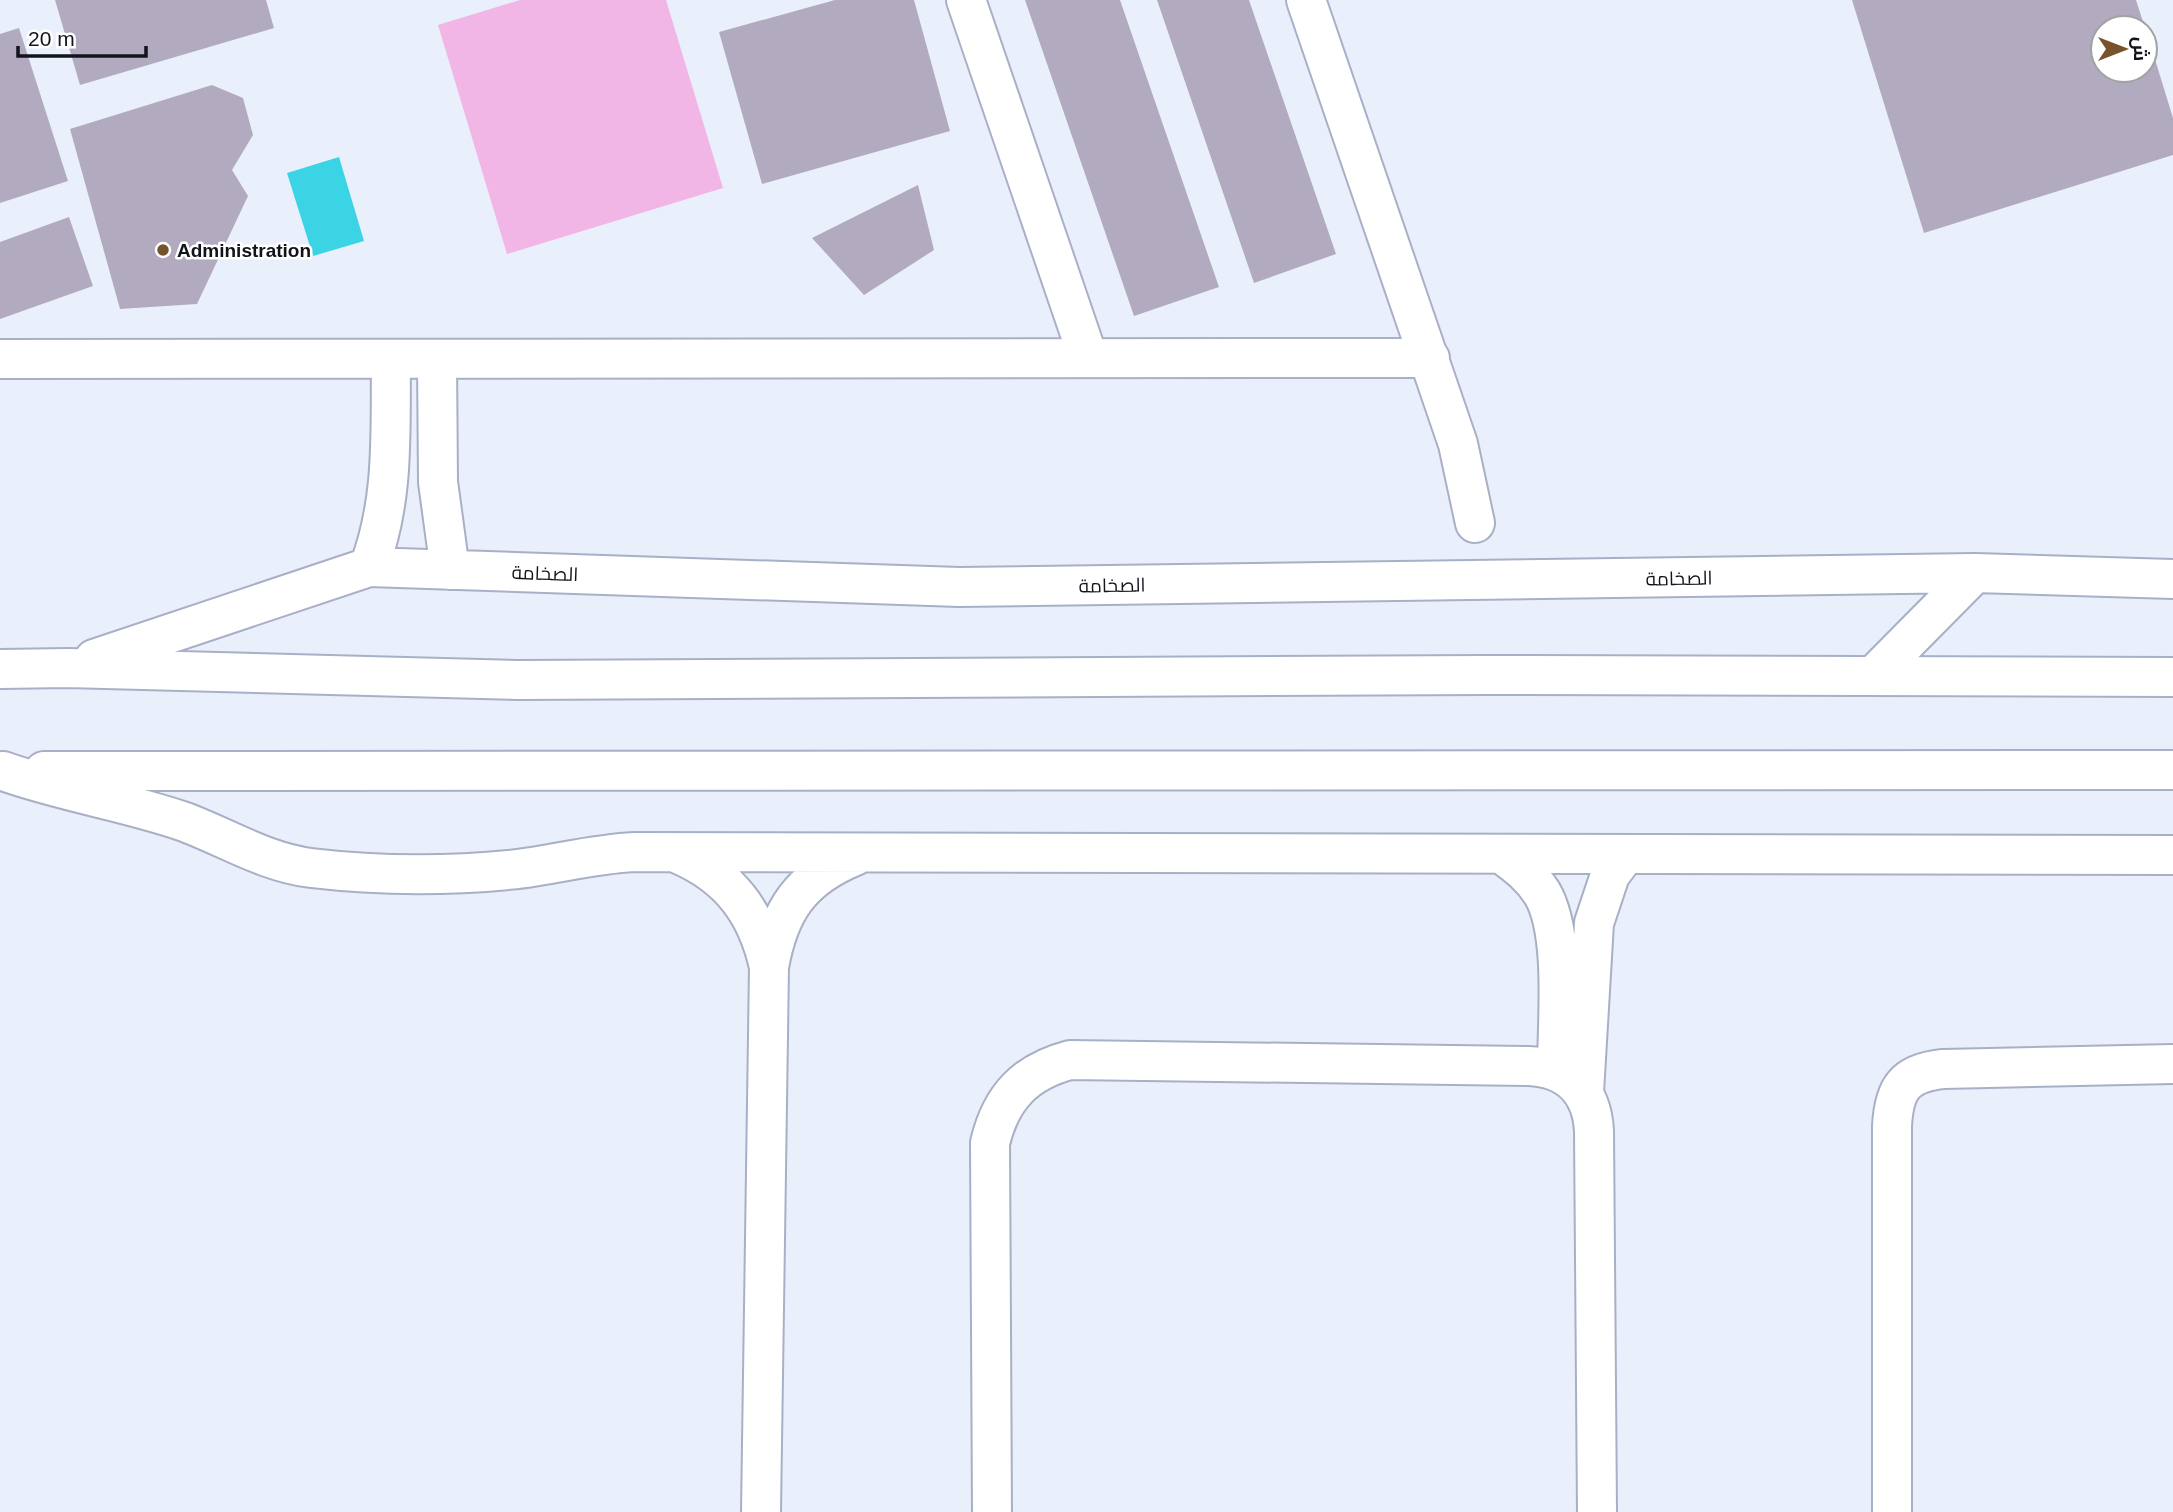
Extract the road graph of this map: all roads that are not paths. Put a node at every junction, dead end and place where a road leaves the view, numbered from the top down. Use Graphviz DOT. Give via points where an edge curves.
graph roads {
  1 [pos="966,0"];
  2 [pos="1306,0"];
  3 [pos="1088,357"];
  4 [pos="1430,358"];
  5 [pos="0,359"];
  6 [pos="391,359"];
  7 [pos="437,360"];
  8 [pos="1475,523"];
  9 [pos="369,567"];
  10 [pos="450,570"];
  11 [pos="1975,573"];
  12 [pos="2173,579"];
  13 [pos="67,667"];
  14 [pos="0,668"];
  15 [pos="1874,675"];
  16 [pos="2173,677"];
  17 [pos="2173,770"];
  18 [pos="1,771"];
  19 [pos="674,853"];
  20 [pos="859,855"];
  21 [pos="1503,855"];
  22 [pos="1625,855"];
  23 [pos="2173,855"];
  24 [pos="769,967"];
  25 [pos="2173,1064"];
  26 [pos="1570,1081"];
  27 [pos="761,1512"];
  28 [pos="992,1512"];
  29 [pos="1597,1512"];
  30 [pos="1892,1512"];
  1 -- 3 [label="street"];
  2 -- 4 [label="street"];
  3 -- 4 [label="street"];
  3 -- 7 [label="street"];
  4 -- 8 [label="street" via="1458,444"];
  5 -- 6 [label="street"];
  6 -- 7 [label="street"];
  6 -- 9 [label="street" via="390,481 382,532"];
  7 -- 10 [label="street" via="438,482"];
  9 -- 10 [label="street, الصخامة"];
  9 -- 13 [label="street, الصخامة"];
  10 -- 11 [label="street, الصخامة" via="959,587"];
  11 -- 12 [label="street, الصخامة"];
  11 -- 15 [label="street"];
  13 -- 14 [label="street"];
  13 -- 15 [label="street" via="517,680"];
  15 -- 16 [label="street"];
  17 -- 18 [label="street"];
  18 -- 19 [label="street" via="159,814 247,851 308,867 481,872 612,853"];
  19 -- 20 [label="street"];
  19 -- 24 [label="street" via="719,877 738,896 753,917"];
  20 -- 21 [label="street"];
  20 -- 24 [label="street" via="831,866 806,885 787,909 774,937"];
  21 -- 22 [label="street"];
  21 -- 26 [label="street" via="1525,871 1553,919"];
  22 -- 23 [label="street"];
  22 -- 26 [label="street" via="1610,875 1594,923"];
  24 -- 27 [label="street"];
  25 -- 30 [label="street" via="1943,1069 1922,1071 1903,1084 1893,1104 1892,1126"];
  26 -- 28 [label="street" via="1530,1066 1070,1060 1025,1079 996,1118 990,1143"];
  26 -- 29 [label="street" via="1593,1111"];
}
